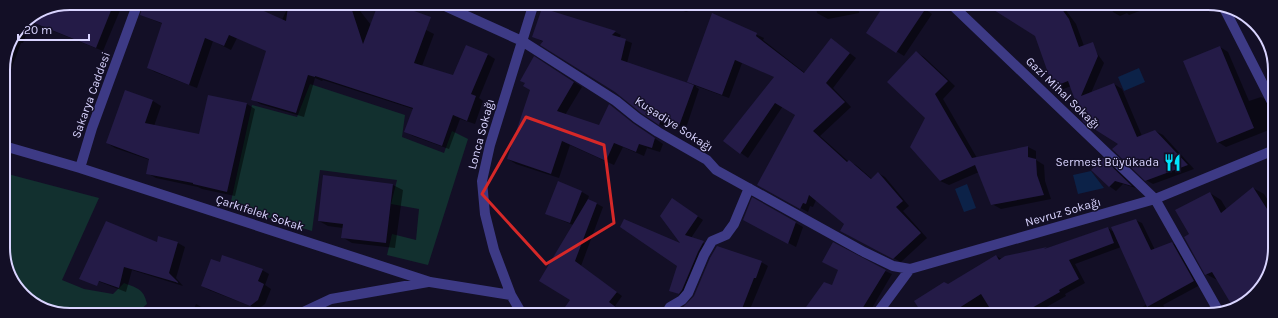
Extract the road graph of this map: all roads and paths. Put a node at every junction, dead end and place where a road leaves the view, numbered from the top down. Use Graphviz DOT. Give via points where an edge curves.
graph roads {
  1 [pos="135,10"];
  2 [pos="454,10"];
  3 [pos="531,10"];
  4 [pos="957,10"];
  5 [pos="1226,13"];
  6 [pos="522,41"];
  7 [pos="1268,94"];
  8 [pos="10,148"];
  9 [pos="1268,152"];
  10 [pos="80,168"];
  11 [pos="749,188"];
  12 [pos="1155,199"];
  13 [pos="910,269"];
  14 [pos="430,282"];
  15 [pos="511,295"];
  16 [pos="1216,307"];
  17 [pos="312,308"];
  18 [pos="519,308"];
  19 [pos="670,308"];
  20 [pos="881,308"];
  1 -- 10 [label="street, Sakarya Caddesi"];
  2 -- 6 [label="street, Kuşadiye Sokağı"];
  3 -- 6 [label="street, Lonca Sokağı"];
  4 -- 12 [label="street, Gazi Mihal Sokağı"];
  5 -- 7 [label="street"];
  6 -- 11 [label="street, Kuşadiye Sokağı" via="616,101 658,132 707,160 716,170"];
  6 -- 15 [label="street, Lonca Sokağı" via="490,146 482,182 485,214 494,250"];
  8 -- 10 [label="street, Çarkıfelek Sokak"];
  9 -- 12 [label="street, Nevruz Sokağı"];
  10 -- 14 [label="street, Çarkıfelek Sokak"];
  11 -- 13 [label="street, Kuşadiye Sokağı" via="864,252 893,266"];
  11 -- 19 [label="street" via="734,224 726,235 712,241 688,293"];
  12 -- 13 [label="street, Nevruz Sokağı"];
  12 -- 16 [label="street, Gazi Mihal Sokağı"];
  13 -- 20 [label="street"];
  14 -- 15 [label="street, Çarkıfelek Sokak"];
  14 -- 17 [label="street" via="331,299"];
  15 -- 18 [label="street, Lonca Sokağı"];
}
